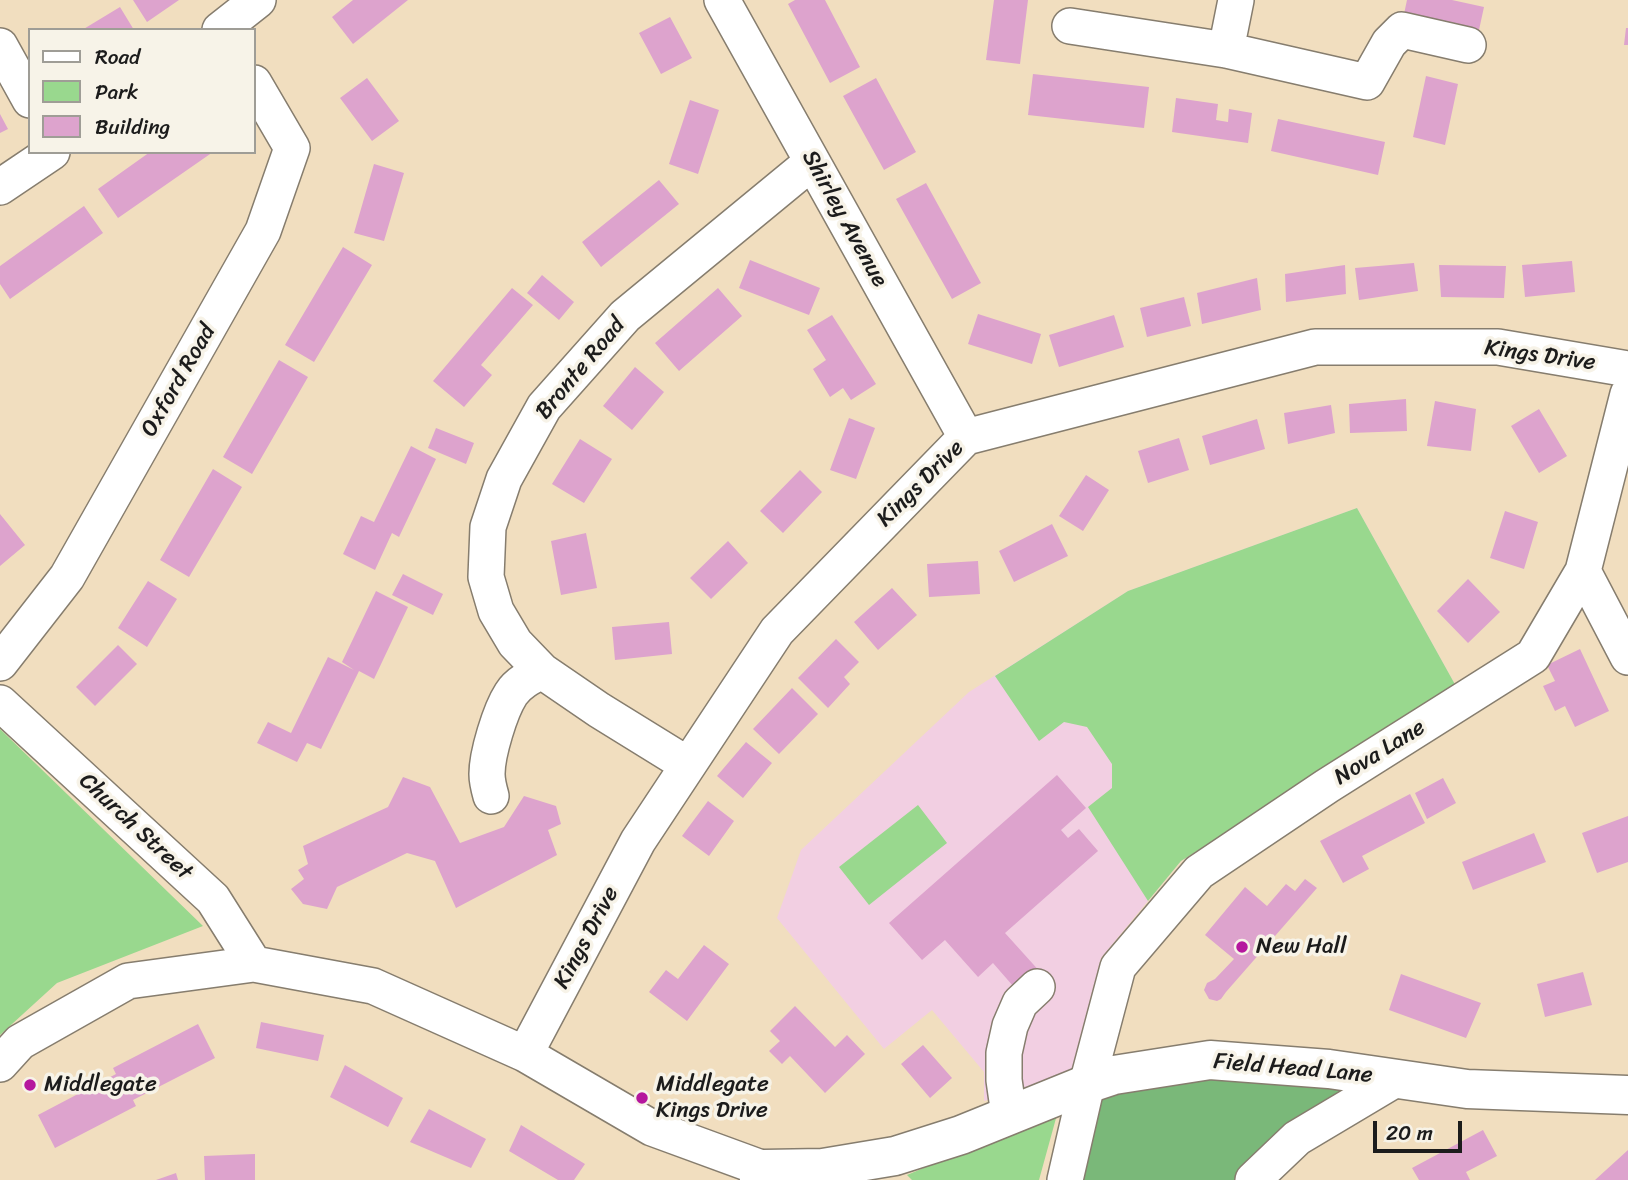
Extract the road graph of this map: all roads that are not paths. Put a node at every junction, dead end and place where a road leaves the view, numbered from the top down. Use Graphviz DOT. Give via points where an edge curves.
graph roads {
  1 [pos="258,0"];
  2 [pos="722,0"];
  3 [pos="1236,0"];
  4 [pos="1070,26"];
  5 [pos="222,28"];
  6 [pos="1468,45"];
  7 [pos="0,46"];
  8 [pos="1226,50"];
  9 [pos="256,86"];
  10 [pos="28,96"];
  11 [pos="49,154"];
  12 [pos="812,162"];
  13 [pos="0,187"];
  14 [pos="1628,369"];
  15 [pos="1628,394"];
  16 [pos="966,437"];
  17 [pos="1583,571"];
  18 [pos="1628,657"];
  19 [pos="0,663"];
  20 [pos="542,671"];
  21 [pos="0,703"];
  22 [pos="688,765"];
  23 [pos="491,796"];
  24 [pos="254,964"];
  25 [pos="1037,986"];
  26 [pos="525,1054"];
  27 [pos="0,1064"];
  28 [pos="1396,1079"];
  29 [pos="1087,1084"];
  30 [pos="1628,1095"];
  31 [pos="1009,1115"];
  32 [pos="761,1174"];
  33 [pos="1065,1180"];
  34 [pos="1253,1180"];
  1 -- 5 [label="street"];
  2 -- 12 [label="street, Shirley Avenue"];
  3 -- 8 [label="street"];
  4 -- 8 [label="street"];
  6 -- 8 [label="street" via="1402,30 1367,82"];
  7 -- 10 [label="street"];
  9 -- 19 [label="street, Oxford Road" via="292,148 263,231 67,577"];
  11 -- 13 [label="street"];
  12 -- 16 [label="street, Shirley Avenue"];
  12 -- 20 [label="street, Bronte Road" via="625,316 544,407 504,480 488,527 486,577 496,611 515,643"];
  14 -- 16 [label="street, Kings Drive" via="1498,347 1315,347"];
  15 -- 17 [label="street, Nova Lane"];
  16 -- 22 [label="street, Kings Drive" via="777,631"];
  17 -- 18 [label="street"];
  17 -- 29 [label="street, Nova Lane" via="1533,656 1199,872 1118,967"];
  20 -- 22 [label="street, Bronte Road"];
  20 -- 23 [label="street" via="520,684 505,707 487,772"];
  21 -- 24 [label="street, Church Street" via="213,899"];
  22 -- 26 [label="street, Kings Drive" via="638,841"];
  24 -- 26 [label="street" via="373,986"];
  24 -- 27 [label="street" via="128,981 20,1042"];
  25 -- 31 [label="street" via="1020,1003 1004,1053"];
  26 -- 32 [label="street" via="652,1128"];
  28 -- 29 [label="main road, Field Head Lane" via="1210,1060 1115,1074"];
  28 -- 30 [label="main road, Field Head Lane" via="1467,1089"];
  28 -- 34 [label="street" via="1297,1138"];
  29 -- 31 [label="main road, Field Head Lane"];
  29 -- 33 [label="street, Nova Lane"];
  31 -- 32 [label="main road, Field Head Lane" via="895,1156"];
}
